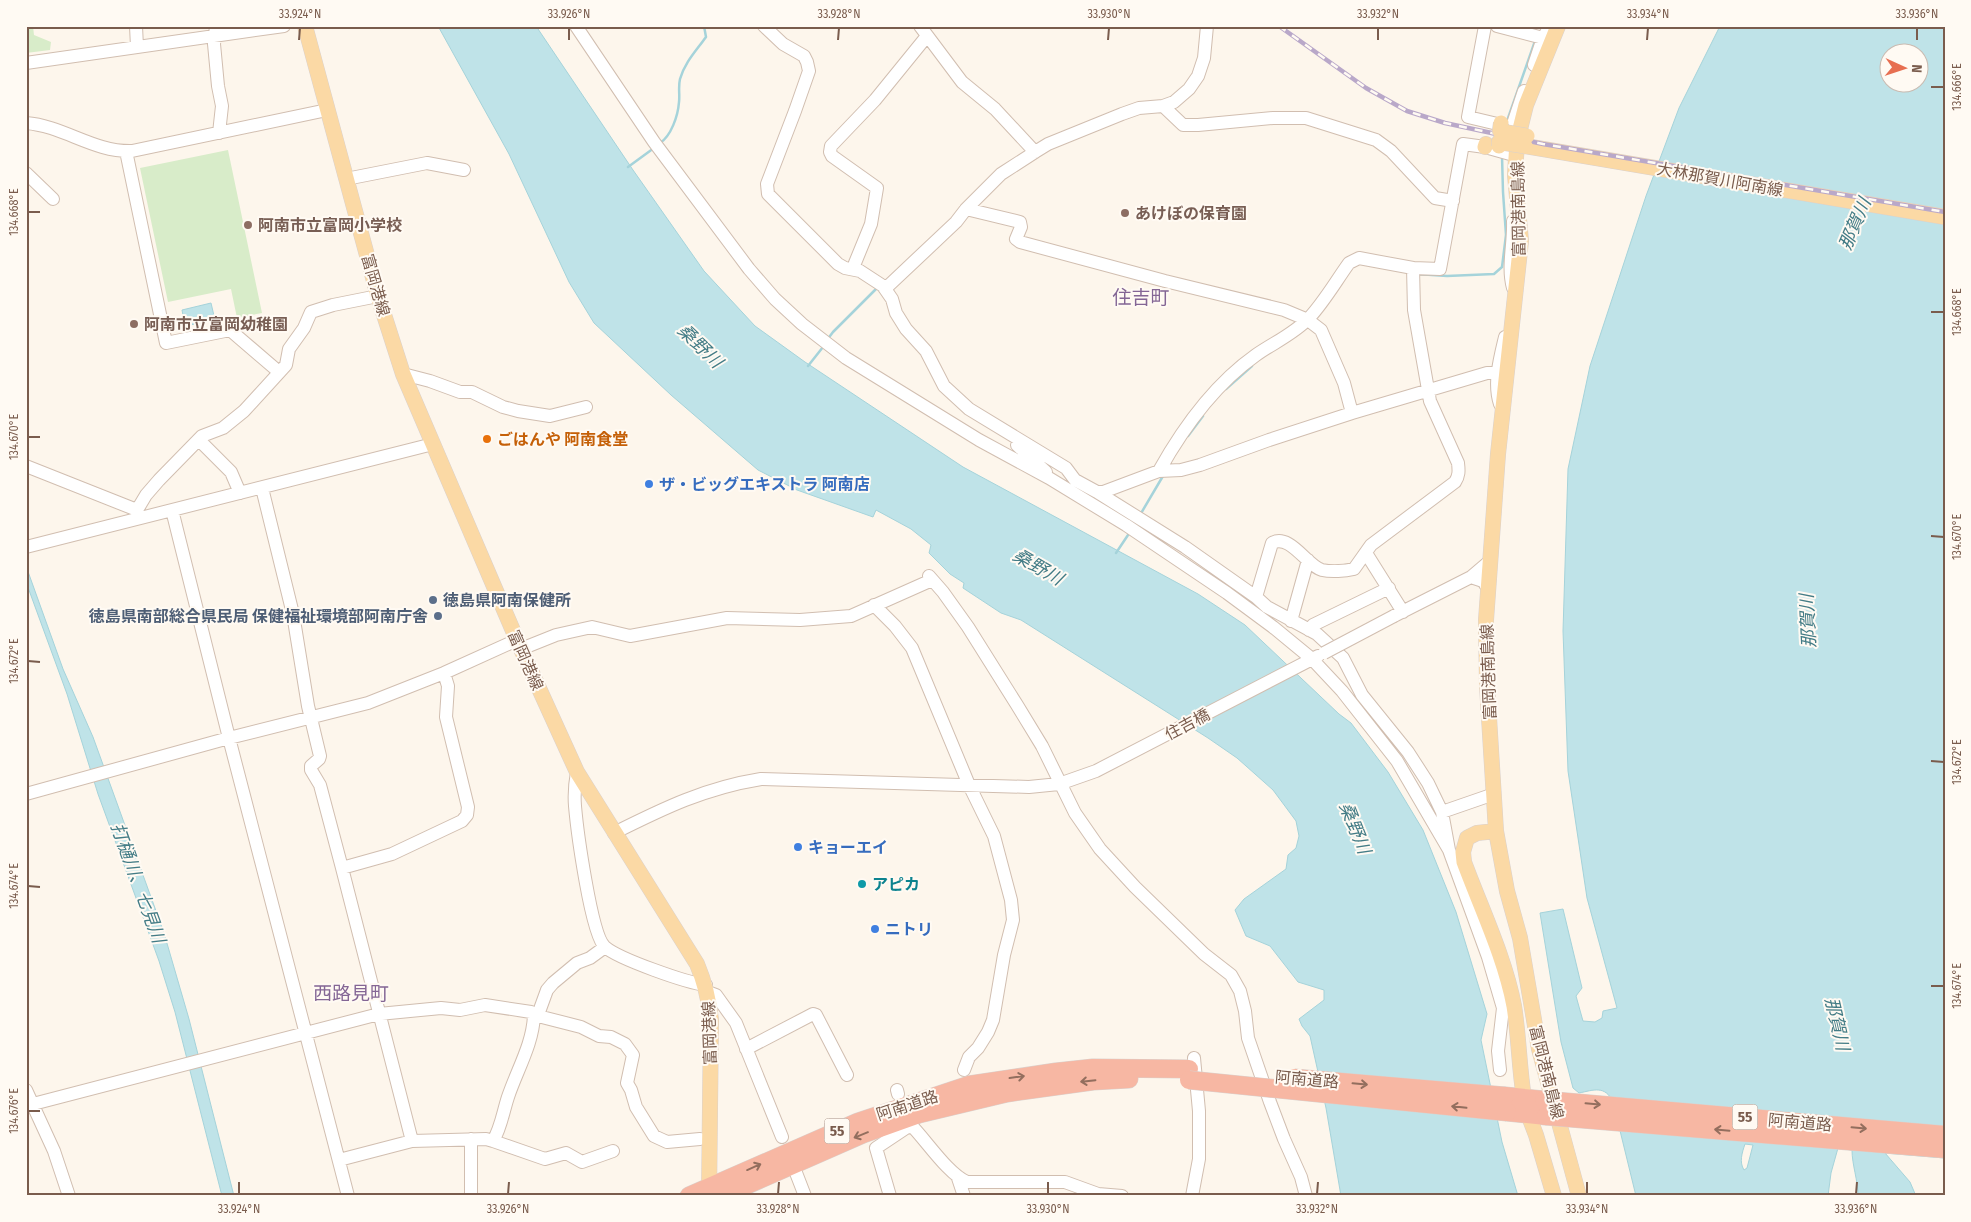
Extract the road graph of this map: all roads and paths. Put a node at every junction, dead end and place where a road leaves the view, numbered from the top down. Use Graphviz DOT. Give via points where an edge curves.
graph roads {
  1 [pos="136,26"];
  2 [pos="284,26"];
  3 [pos="305,26"];
  4 [pos="576,26"];
  5 [pos="764,26"];
  6 [pos="1207,26"];
  7 [pos="1485,26"];
  8 [pos="1498,26"];
  9 [pos="1550,26"];
  10 [pos="1558,26"];
  11 [pos="216,31"];
  12 [pos="923,31"];
  13 [pos="1539,36"];
  14 [pos="137,47"];
  15 [pos="26,63"];
  16 [pos="1163,106"];
  17 [pos="327,110"];
  18 [pos="26,123"];
  19 [pos="219,133"];
  20 [pos="1516,140"];
  21 [pos="126,151"];
  22 [pos="1035,152"];
  23 [pos="464,170"];
  24 [pos="26,173"];
  25 [pos="346,179"];
  26 [pos="54,199"];
  27 [pos="1453,201"];
  28 [pos="1945,208"];
  29 [pos="966,209"];
  30 [pos="1945,217"];
  31 [pos="855,269"];
  32 [pos="1413,272"];
  33 [pos="882,286"];
  34 [pos="378,296"];
  35 [pos="1311,322"];
  36 [pos="1512,322"];
  37 [pos="279,372"];
  38 [pos="1498,373"];
  39 [pos="403,374"];
  40 [pos="1428,390"];
  41 [pos="586,407"];
  42 [pos="1502,408"];
  43 [pos="1352,413"];
  44 [pos="999,428"];
  45 [pos="199,440"];
  46 [pos="433,444"];
  47 [pos="26,466"];
  48 [pos="1163,471"];
  49 [pos="1049,478"];
  50 [pos="262,488"];
  51 [pos="1097,492"];
  52 [pos="240,493"];
  53 [pos="172,510"];
  54 [pos="138,514"];
  55 [pos="27,543"];
  56 [pos="1366,553"];
  57 [pos="1308,560"];
  58 [pos="1492,560"];
  59 [pos="1471,577"];
  60 [pos="1388,588"];
  61 [pos="1489,590"];
  62 [pos="1256,597"];
  63 [pos="874,605"];
  64 [pos="1398,614"];
  65 [pos="1291,620"];
  66 [pos="1309,630"];
  67 [pos="519,644"];
  68 [pos="1314,658"];
  69 [pos="444,673"];
  70 [pos="310,718"];
  71 [pos="229,738"];
  72 [pos="577,772"];
  73 [pos="1062,783"];
  74 [pos="969,785"];
  75 [pos="26,794"];
  76 [pos="1494,794"];
  77 [pos="1442,812"];
  78 [pos="1496,831"];
  79 [pos="614,833"];
  80 [pos="1449,850"];
  81 [pos="342,868"];
  82 [pos="605,947"];
  83 [pos="707,988"];
  84 [pos="379,1014"];
  85 [pos="534,1016"];
  86 [pos="306,1032"];
  87 [pos="746,1049"];
  88 [pos="1191,1069"];
  89 [pos="964,1070"];
  90 [pos="1500,1070"];
  91 [pos="847,1075"];
  92 [pos="26,1090"];
  93 [pos="33,1104"];
  94 [pos="1526,1106"];
  95 [pos="1545,1108"];
  96 [pos="1945,1135"];
  97 [pos="782,1137"];
  98 [pos="470,1139"];
  99 [pos="700,1139"];
  100 [pos="412,1141"];
  101 [pos="493,1141"];
  102 [pos="1945,1149"];
  103 [pos="613,1151"];
  104 [pos="339,1160"];
  105 [pos="794,1165"];
  106 [pos="958,1178"];
  107 [pos="714,1193"];
  108 [pos="69,1196"];
  109 [pos="348,1196"];
  110 [pos="471,1196"];
  111 [pos="689,1196"];
  112 [pos="805,1196"];
  113 [pos="890,1196"];
  114 [pos="964,1196"];
  115 [pos="1122,1196"];
  116 [pos="1192,1196"];
  117 [pos="1306,1196"];
  118 [pos="1554,1196"];
  119 [pos="1579,1196"];
  1 -- 14 [label="street"];
  2 -- 11 [label="street"];
  3 -- 17 [label="main road, 富岡港線"];
  4 -- 49 [label="street" via="676,172 775,299 846,358 979,440"];
  5 -- 31 [label="street" via="782,44 804,56 809,71 767,184 768,194 838,264"];
  6 -- 16 [label="street" via="1204,58 1198,76 1190,89"];
  7 -- 20 [label="street" via="1468,117"];
  8 -- 13 [label="street"];
  9 -- 13 [label="street"];
  10 -- 20 [label="main road"];
  11 -- 14 [label="street"];
  11 -- 19 [label="street" via="222,106"];
  12 -- 22 [label="street" via="962,82 995,109"];
  12 -- 31 [label="street" via="875,100 831,146 832,156 877,188 871,224"];
  13 -- 20 [label="street" via="1539,53 1518,105"];
  14 -- 15 [label="street"];
  16 -- 22 [label="street" via="1139,108"];
  16 -- 27 [label="street" via="1183,125 1298,117 1376,140 1391,151 1435,198"];
  17 -- 19 [label="street"];
  17 -- 25 [label="main road, 富岡港線"];
  18 -- 21 [label="street" via="47,126 115,151"];
  19 -- 21 [label="street"];
  20 -- 27 [label="street" via="1463,144"];
  20 -- 28 [label="main road, 大林那賀川阿南線"];
  20 -- 30 [label="main road, 大林那賀川阿南線"];
  20 -- 36 [label="main road, 富岡港南島線" via="1521,241"];
  21 -- 37 [label="street" via="166,344 230,330"];
  22 -- 29 [label="street" via="1001,174"];
  23 -- 25 [label="street" via="426,163"];
  24 -- 26 [label="street"];
  25 -- 34 [label="main road, 富岡港線"];
  27 -- 32 [label="street" via="1440,269"];
  29 -- 33 [label="street" via="956,222"];
  29 -- 35 [label="street" via="1020,222 1016,239 1020,242 1284,310"];
  31 -- 33 [label="street"];
  32 -- 35 [label="street" via="1353,259"];
  32 -- 40 [label="street" via="1414,310"];
  33 -- 44 [label="street" via="892,299 901,321 926,351 944,386 969,409"];
  34 -- 37 [label="street" via="311,312"];
  34 -- 39 [label="main road, 富岡港線"];
  35 -- 43 [label="street" via="1321,330 1344,383"];
  35 -- 48 [label="street" via="1255,355 1219,389 1181,434"];
  36 -- 38 [label="street"];
  36 -- 42 [label="main road, 富岡港南島線"];
  37 -- 45 [label="street" via="234,419"];
  38 -- 40 [label="street" via="1487,372"];
  38 -- 42 [label="street"];
  39 -- 41 [label="street" via="460,392 472,392 518,411 550,416"];
  39 -- 46 [label="main road, 富岡港線"];
  40 -- 43 [label="street"];
  40 -- 56 [label="street" via="1430,402 1458,463 1458,477"];
  42 -- 58 [label="main road, 富岡港南島線"];
  43 -- 48 [label="street" via="1200,465"];
  44 -- 49 [label="street"];
  44 -- 51 [label="street" via="1066,468 1075,480"];
  45 -- 52 [label="street" via="231,472"];
  45 -- 54 [label="street" via="152,488"];
  46 -- 50 [label="street"];
  46 -- 67 [label="main road, 富岡港線"];
  47 -- 54 [label="street"];
  48 -- 51 [label="street"];
  49 -- 68 [label="street" via="1227,592"];
  50 -- 52 [label="street"];
  50 -- 70 [label="street" via="293,614"];
  51 -- 62 [label="street"];
  52 -- 53 [label="street"];
  53 -- 54 [label="street"];
  53 -- 71 [label="street"];
  54 -- 55 [label="street"];
  56 -- 57 [label="street" via="1350,570 1321,570"];
  56 -- 60 [label="street"];
  57 -- 62 [label="street" via="1282,541 1272,543"];
  57 -- 65 [label="street"];
  58 -- 59 [label="street, 住吉橋"];
  58 -- 61 [label="main road, 富岡港南島線"];
  59 -- 61 [label="street" via="1483,581"];
  59 -- 64 [label="street, 住吉橋"];
  60 -- 64 [label="street"];
  60 -- 66 [label="street" via="1313,625"];
  61 -- 76 [label="main road, 富岡港南島線" via="1487,685"];
  62 -- 65 [label="street"];
  63 -- 67 [label="street" via="851,616 800,620 728,618 630,636 592,628"];
  63 -- 73 [label="street" via="931,578 968,627"];
  63 -- 74 [label="street" via="896,626 912,648"];
  64 -- 68 [label="street, 住吉橋, bridge"];
  65 -- 66 [label="street"];
  66 -- 77 [label="street" via="1343,658 1362,695 1428,782"];
  67 -- 69 [label="street"];
  67 -- 72 [label="main road, 富岡港線"];
  68 -- 73 [label="street, 住吉橋" via="1121,759"];
  68 -- 80 [label="street" via="1397,761"];
  69 -- 70 [label="street" via="368,703"];
  69 -- 81 [label="street" via="448,686 446,717 468,807 467,815 462,821 392,854"];
  70 -- 71 [label="street"];
  70 -- 81 [label="street" via="320,756 311,770 320,784"];
  71 -- 75 [label="street"];
  71 -- 86 [label="street"];
  72 -- 79 [label="main road, 富岡港線"];
  72 -- 82 [label="street" via="575,806 583,862 599,938"];
  73 -- 74 [label="street, 住吉橋" via="1029,787"];
  73 -- 117 [label="street" via="1075,813 1100,849 1204,954 1231,975 1246,1011 1248,1038"];
  74 -- 79 [label="street, 住吉橋" via="761,778 682,800"];
  74 -- 89 [label="street" via="994,836 1013,920 993,1020"];
  76 -- 77 [label="street"];
  76 -- 78 [label="main road, 富岡港南島線"];
  77 -- 80 [label="street"];
  78 -- 94 [label="main road" via="1477,833 1467,838 1464,862 1512,999"];
  78 -- 119 [label="main road, 富岡港南島線" via="1520,938 1539,1050"];
  79 -- 83 [label="main road, 富岡港線" via="697,964"];
  80 -- 90 [label="street" via="1488,957 1502,1008 1498,1051"];
  81 -- 84 [label="street"];
  82 -- 83 [label="street" via="637,964"];
  82 -- 85 [label="street" via="577,963 553,983"];
  83 -- 87 [label="street" via="736,1023"];
  83 -- 107 [label="main road, 富岡港線" via="711,1020"];
  84 -- 85 [label="street" via="441,1008 460,1010 484,1005 531,1012"];
  84 -- 86 [label="street"];
  84 -- 100 [label="street"];
  85 -- 99 [label="street" via="581,1027 625,1044 633,1055 627,1083 636,1107 654,1136 667,1142"];
  85 -- 101 [label="street" via="521,1067"];
  86 -- 93 [label="street"];
  86 -- 104 [label="street"];
  87 -- 91 [label="street" via="813,1014"];
  87 -- 97 [label="street"];
  88 -- 94 [label="highway, 阿南道路 / 55, bridge"];
  88 -- 105 [label="highway, 阿南道路 / 55, one-way" via="974,1099 918,1114 863,1134"];
  107 -- 88 [label="highway, 阿南道路 / 55, one-way" via="858,1122 969,1085 1093,1068"];
  88 -- 116 [label="street" via="1199,1111 1199,1159"];
  92 -- 93 [label="street"];
  93 -- 108 [label="street" via="54,1150"];
  94 -- 95 [label="highway, 阿南道路 / 55"];
  94 -- 118 [label="main road"];
  95 -- 96 [label="highway, 阿南道路 / 55, one-way, bridge"];
  102 -- 95 [label="highway, 阿南道路 / 55, one-way, bridge"];
  98 -- 100 [label="street"];
  98 -- 101 [label="street"];
  98 -- 110 [label="street"];
  100 -- 104 [label="street"];
  101 -- 103 [label="street" via="545,1159 566,1152 582,1162"];
  104 -- 109 [label="street"];
  105 -- 107 [label="highway, 阿南道路 / 55"];
  105 -- 112 [label="street"];
  106 -- 113 [label="street" via="911,1125 876,1148"];
  106 -- 114 [label="street"];
  106 -- 115 [label="street" via="967,1182 1065,1182 1098,1194"];
  107 -- 111 [label="highway, 阿南道路 / 55"];
}
